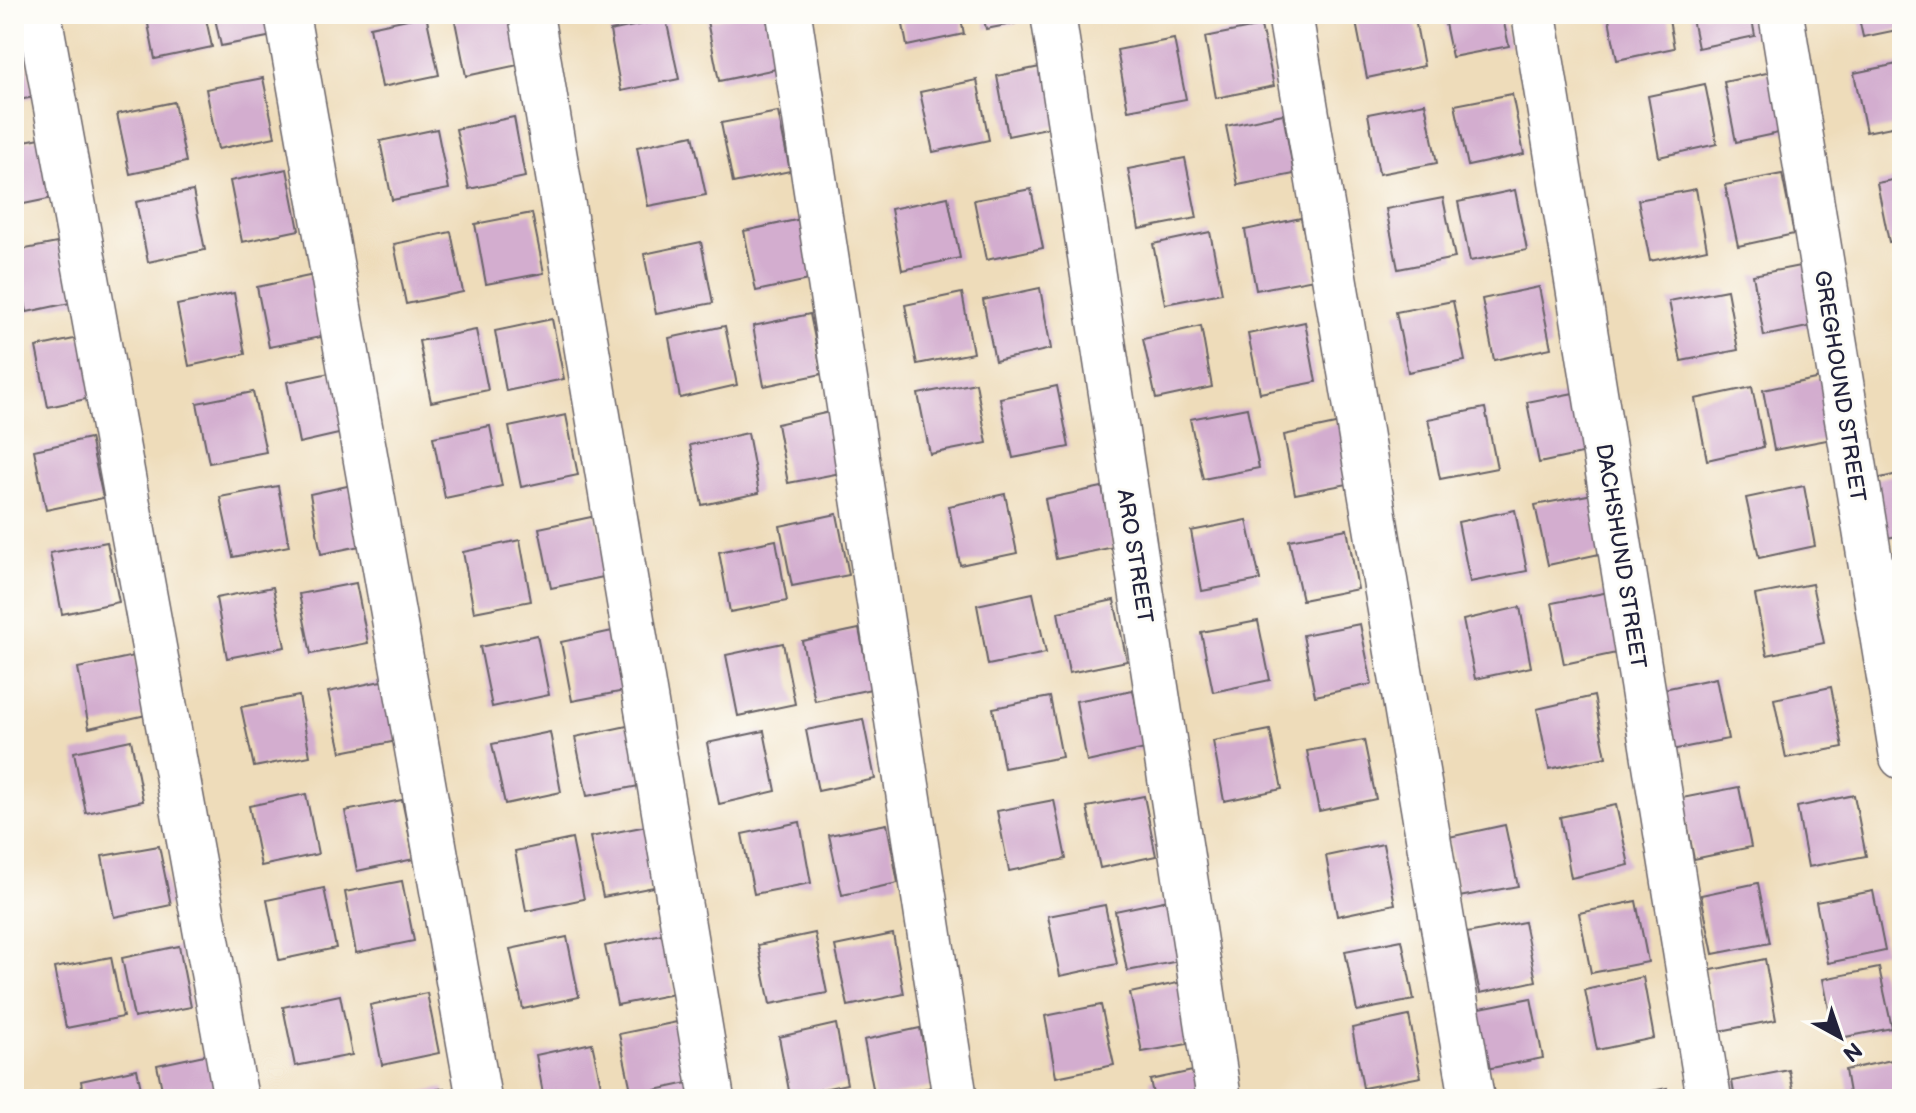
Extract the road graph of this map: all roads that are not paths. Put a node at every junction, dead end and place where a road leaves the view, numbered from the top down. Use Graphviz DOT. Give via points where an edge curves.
graph roads {
  1 [pos="39,14"];
  2 [pos="287,14"];
  3 [pos="531,14"];
  4 [pos="789,14"];
  5 [pos="1053,14"];
  6 [pos="1290,14"];
  7 [pos="1534,14"];
  8 [pos="1781,14"];
  9 [pos="1902,757"];
  10 [pos="236,1099"];
  11 [pos="479,1099"];
  12 [pos="712,1099"];
  13 [pos="955,1099"];
  14 [pos="1219,1099"];
  15 [pos="1472,1099"];
  16 [pos="1709,1099"];
  1 -- 10 [label="street"];
  2 -- 11 [label="street"];
  3 -- 12 [label="street"];
  4 -- 13 [label="street"];
  5 -- 14 [label="street, ARO STREET"];
  6 -- 15 [label="street"];
  7 -- 16 [label="street, DACHSHUND STREET"];
  8 -- 9 [label="street, GREGHOUND STREET"];
}
